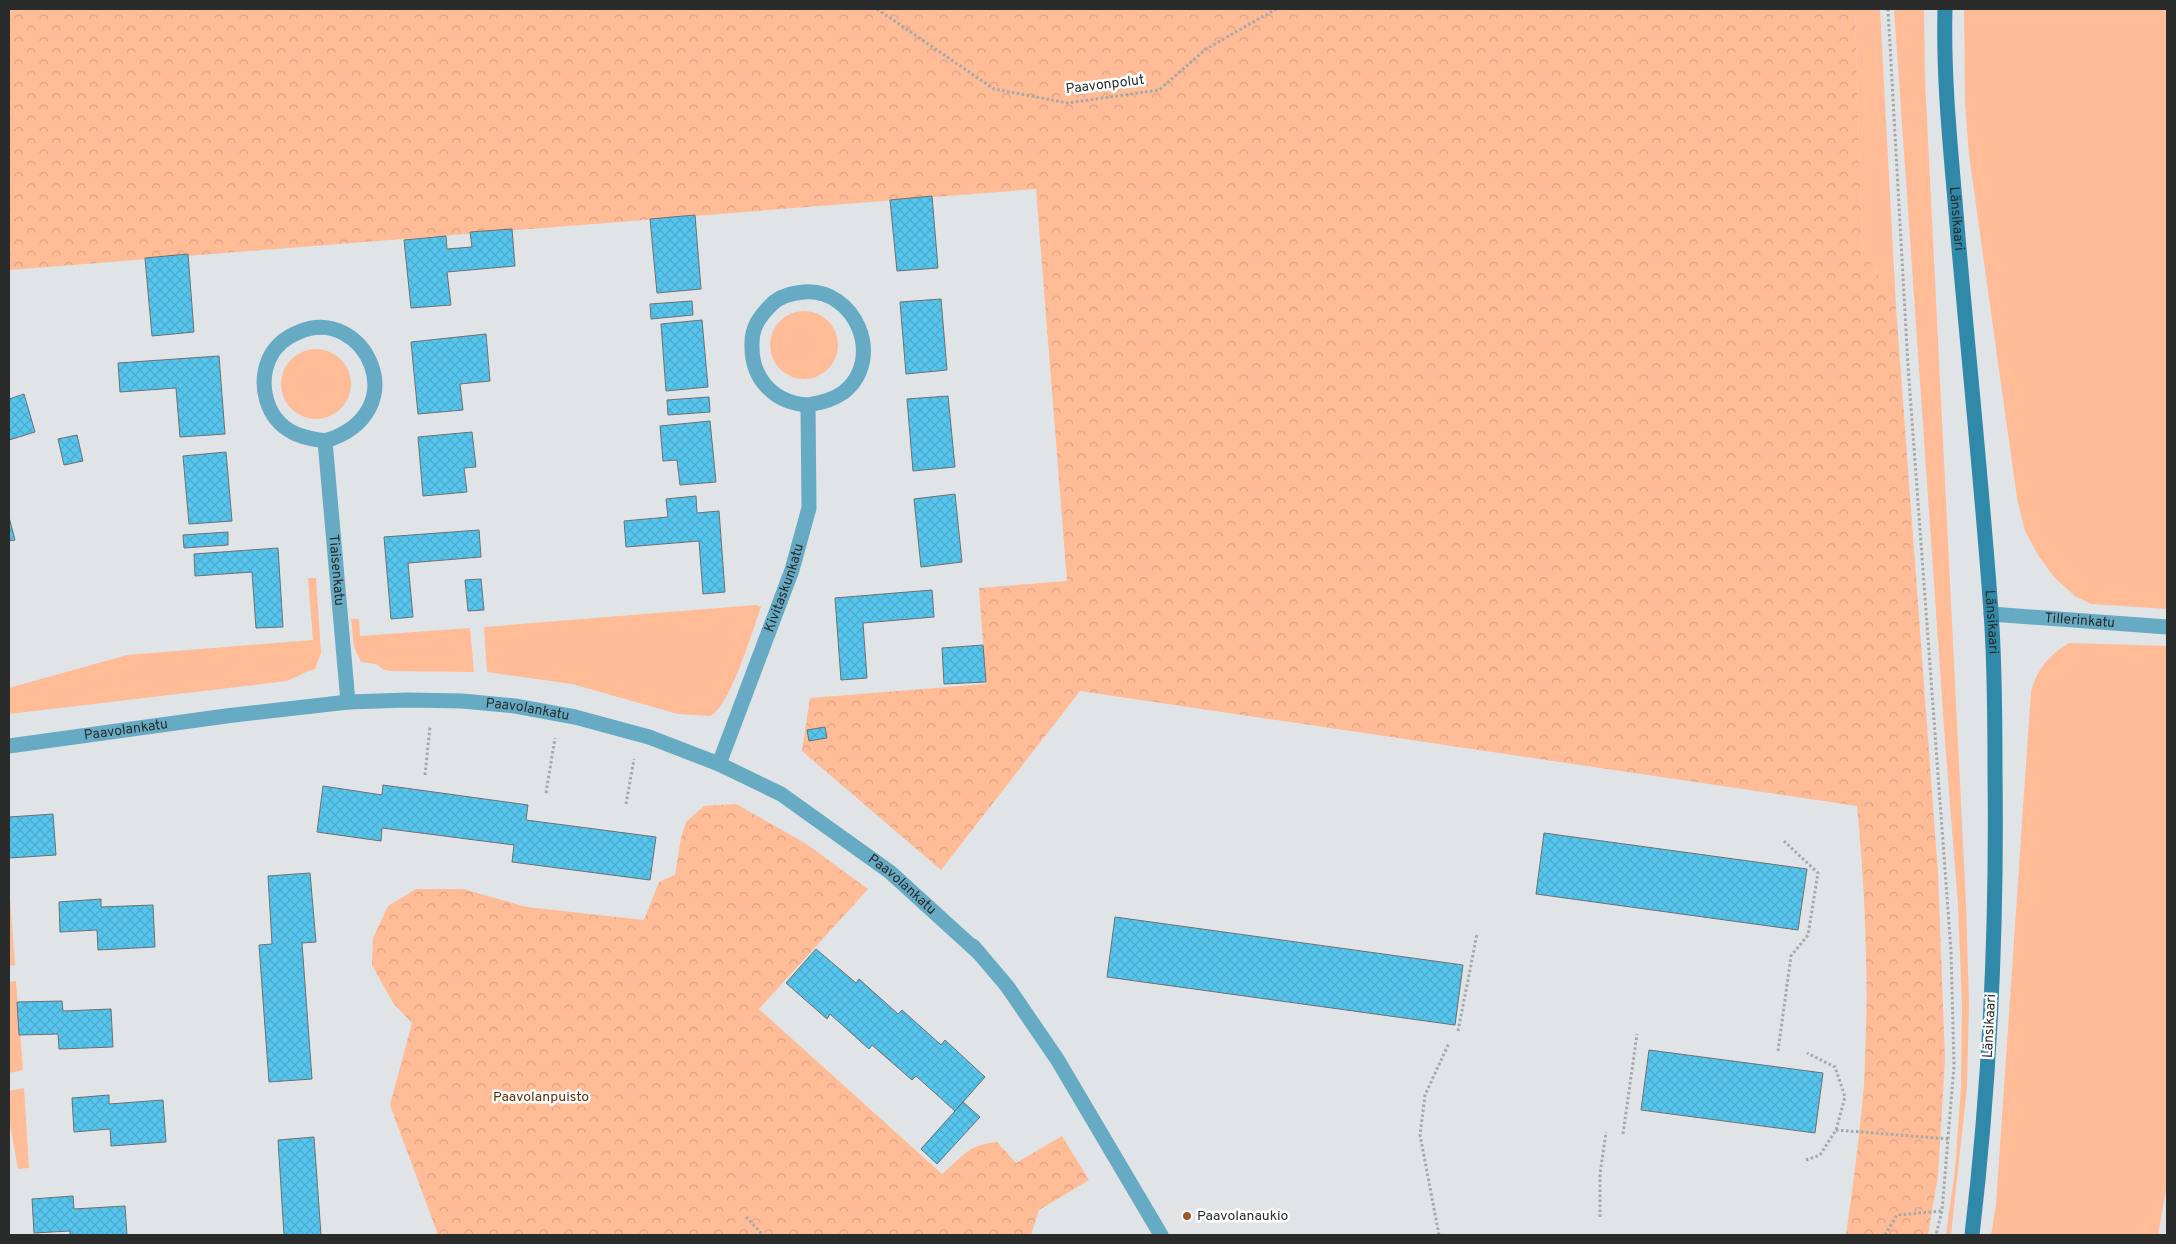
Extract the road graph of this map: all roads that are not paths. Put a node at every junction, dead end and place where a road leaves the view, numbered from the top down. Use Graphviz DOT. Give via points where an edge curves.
graph roads {
  1 [pos="1945,9"];
  2 [pos="808,405"];
  3 [pos="325,440"];
  4 [pos="1991,614"];
  5 [pos="2167,627"];
  6 [pos="348,702"];
  7 [pos="9,746"];
  8 [pos="719,764"];
  9 [pos="969,941"];
  10 [pos="979,953"];
  11 [pos="1161,1235"];
  12 [pos="1972,1235"];
  1 -- 4 [label="street, Länsikaari" via="1946,99"];
  2 -- 2 [label="street" via="778,397 759,379 752,361 752,334 760,316 776,300 812,291 831,296 851,312 861,329 863,358 845,391 828,401"];
  2 -- 8 [label="street, Kivitaskunkatu" via="809,508 792,570"];
  3 -- 3 [label="street" via="291,432 272,414 264,396 265,369 273,352 289,336 324,327 343,332 363,347 372,365 375,393 357,426"];
  3 -- 6 [label="street, Tiaisenkatu"];
  4 -- 5 [label="street, Tillerinkatu"];
  4 -- 12 [label="street, Länsikaari" via="1997,868 1989,1052"];
  6 -- 7 [label="street, Paavolankatu"];
  6 -- 8 [label="street, Paavolankatu" via="462,701 515,706 575,717 649,737"];
  8 -- 10 [label="street, Paavolankatu" via="781,794 890,872"];
  9 -- 10 [label="street, Paavolankatu"];
  10 -- 11 [label="street, Paavolankatu" via="1007,986 1057,1059"];
}
